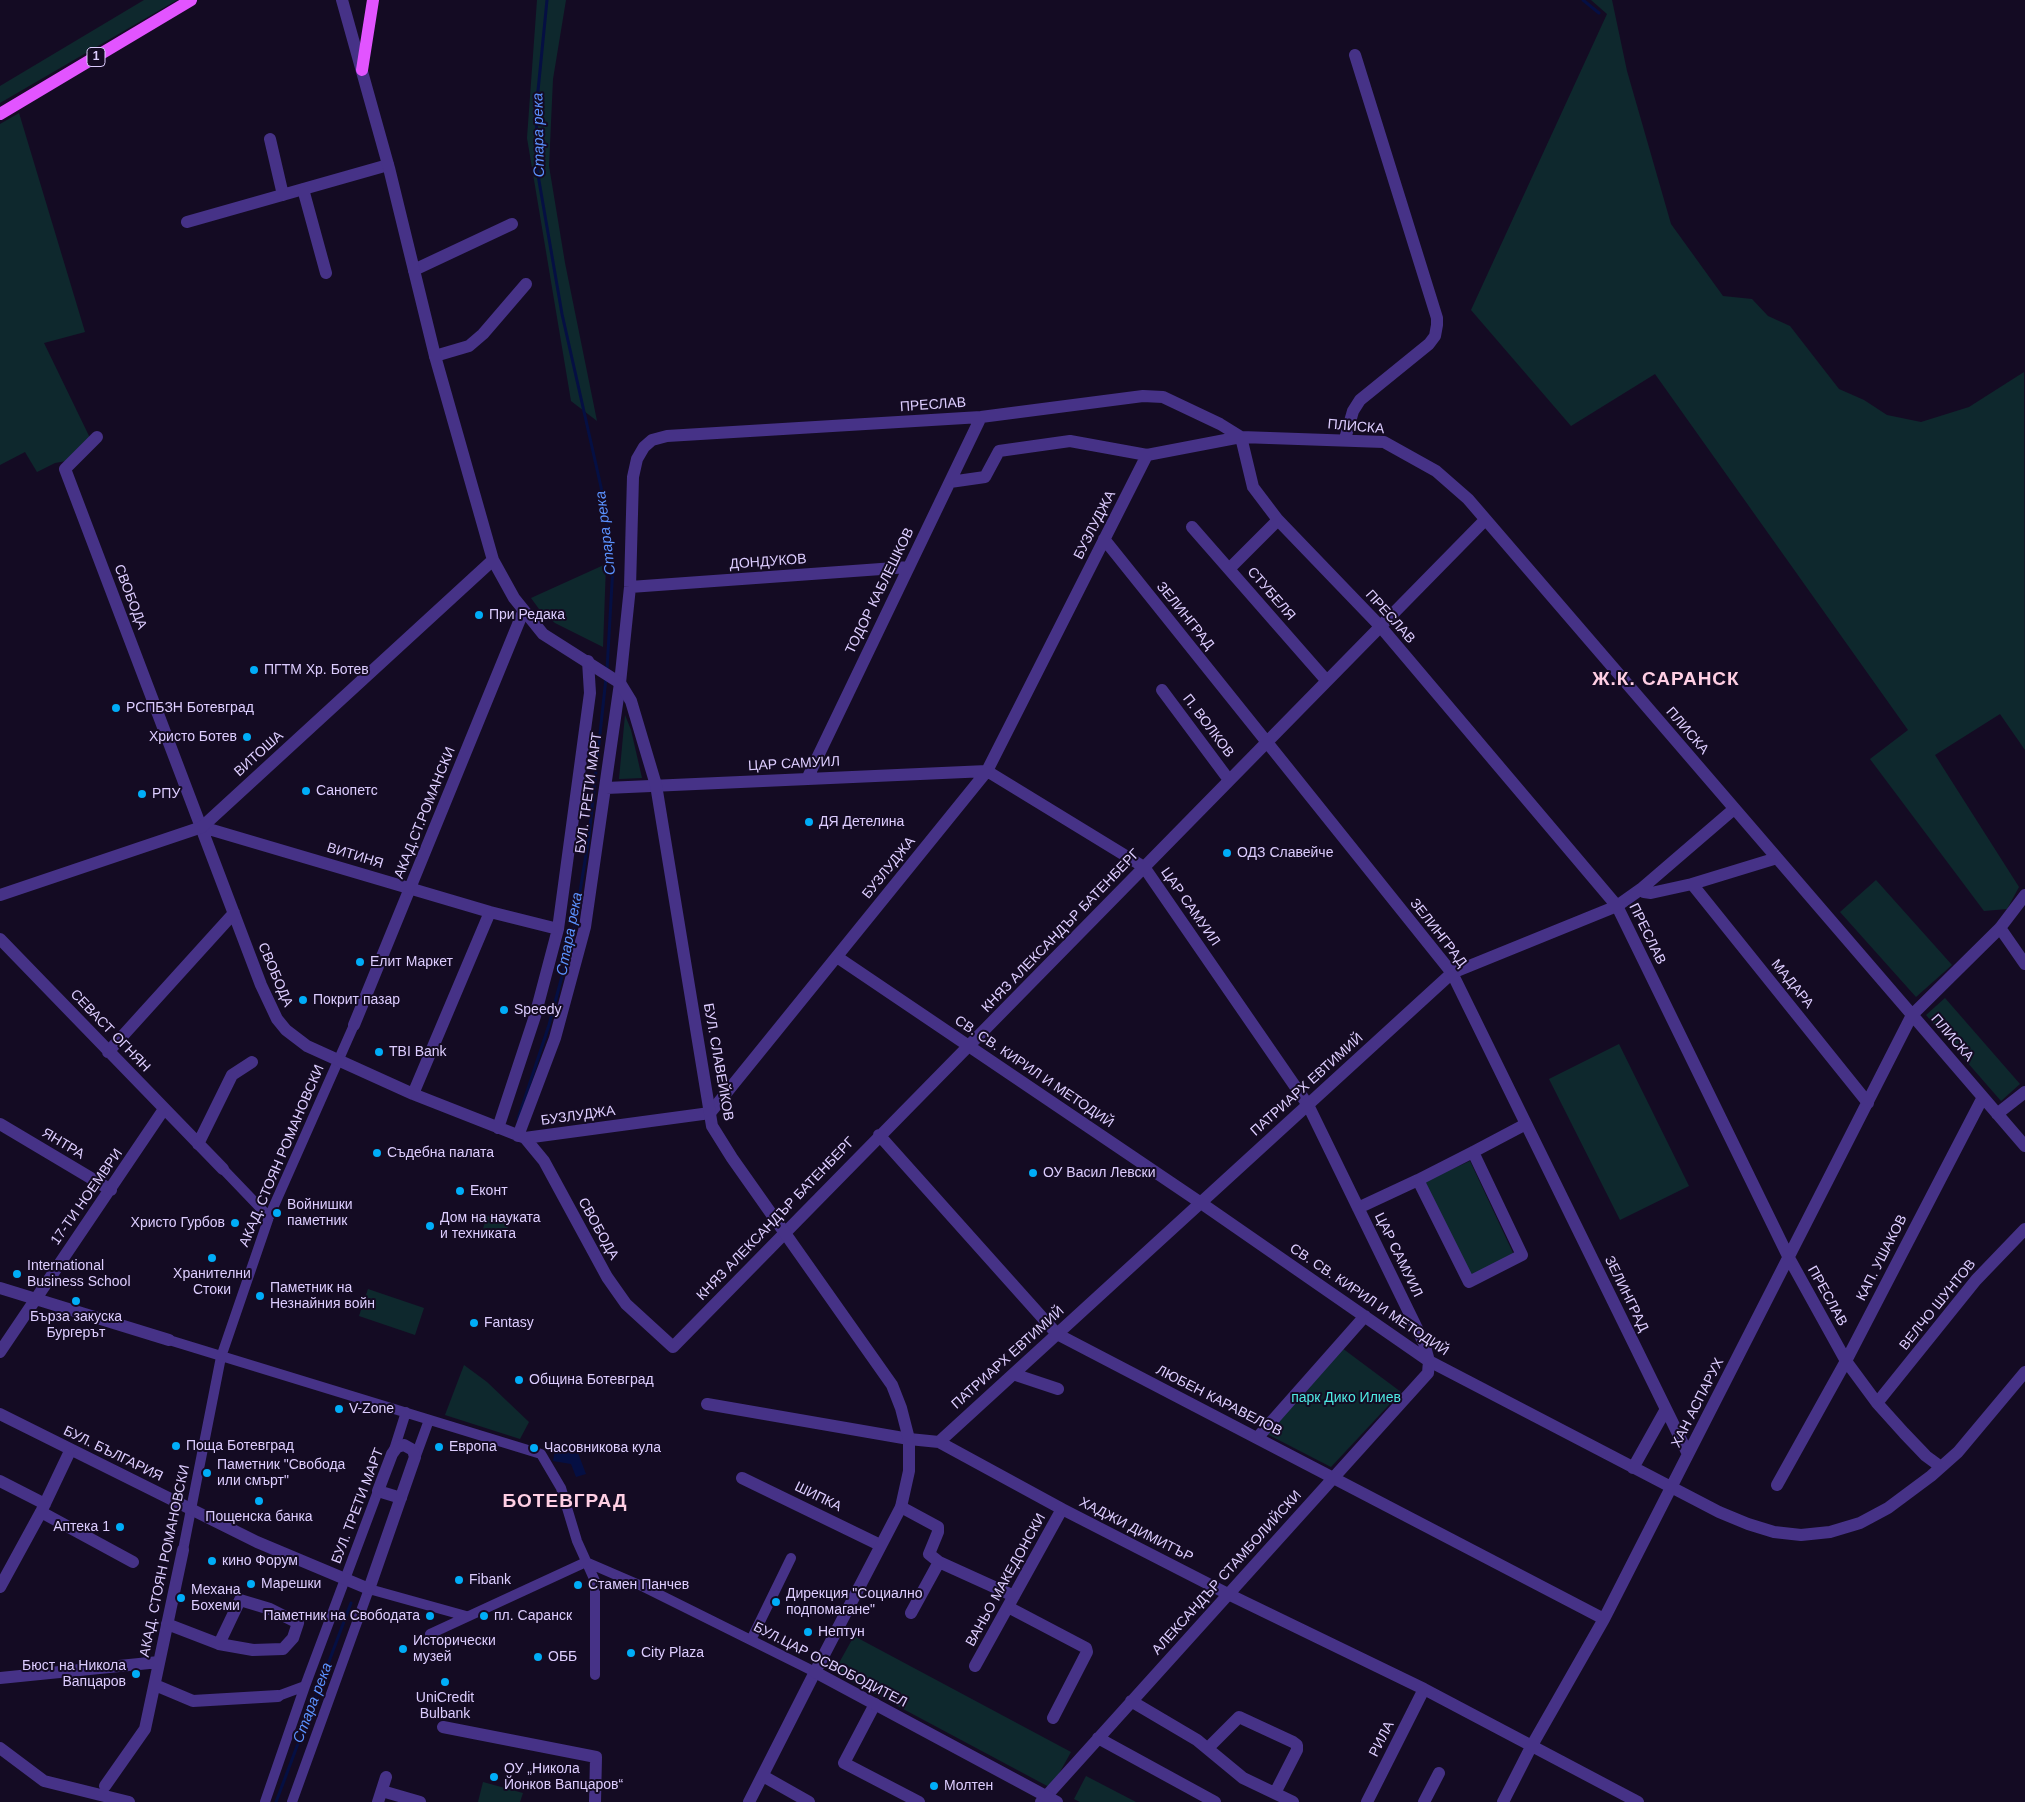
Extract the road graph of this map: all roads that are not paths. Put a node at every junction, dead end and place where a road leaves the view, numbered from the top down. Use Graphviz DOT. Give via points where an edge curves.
graph roads {
  1 [pos="191,0"];
  2 [pos="342,0"];
  3 [pos="373,0"];
  4 [pos="1355,55"];
  5 [pos="362,70"];
  6 [pos="0,114"];
  7 [pos="270,139"];
  8 [pos="388,165"];
  9 [pos="303,189"];
  10 [pos="283,195"];
  11 [pos="187,222"];
  12 [pos="512,224"];
  13 [pos="414,270"];
  14 [pos="326,273"];
  15 [pos="526,284"];
  16 [pos="434,356"];
  17 [pos="981,417"];
  18 [pos="97,437"];
  19 [pos="1240,437"];
  20 [pos="1346,439"];
  21 [pos="644,447"];
  22 [pos="1147,455"];
  23 [pos="950,482"];
  24 [pos="1278,520"];
  25 [pos="1486,520"];
  26 [pos="1192,527"];
  27 [pos="1104,539"];
  28 [pos="493,560"];
  29 [pos="909,567"];
  30 [pos="1229,569"];
  31 [pos="630,587"];
  32 [pos="523,612"];
  33 [pos="1380,626"];
  34 [pos="588,661"];
  35 [pos="1326,680"];
  36 [pos="616,681"];
  37 [pos="1162,690"];
  38 [pos="1267,742"];
  39 [pos="987,771"];
  40 [pos="807,779"];
  41 [pos="1230,780"];
  42 [pos="656,785"];
  43 [pos="606,788"];
  44 [pos="1734,809"];
  45 [pos="202,827"];
  46 [pos="1777,858"];
  47 [pos="1144,867"];
  48 [pos="1692,884"];
  49 [pos="410,888"];
  50 [pos="1641,888"];
  51 [pos="0,895"];
  52 [pos="2025,895"];
  53 [pos="1617,906"];
  54 [pos="490,912"];
  55 [pos="234,913"];
  56 [pos="2000,928"];
  57 [pos="558,929"];
  58 [pos="0,939"];
  59 [pos="837,957"];
  60 [pos="2025,964"];
  61 [pos="1452,973"];
  62 [pos="1912,1015"];
  63 [pos="354,1025"];
  64 [pos="970,1046"];
  65 [pos="108,1052"];
  66 [pos="338,1060"];
  67 [pos="252,1062"];
  68 [pos="2025,1092"];
  69 [pos="413,1094"];
  70 [pos="1983,1097"];
  71 [pos="1868,1102"];
  72 [pos="1308,1105"];
  73 [pos="164,1109"];
  74 [pos="710,1113"];
  75 [pos="1997,1114"];
  76 [pos="0,1124"];
  77 [pos="1526,1124"];
  78 [pos="498,1128"];
  79 [pos="879,1135"];
  80 [pos="522,1137"];
  81 [pos="198,1144"];
  82 [pos="2025,1146"];
  83 [pos="1472,1152"];
  84 [pos="222,1169"];
  85 [pos="1418,1180"];
  86 [pos="111,1190"];
  87 [pos="1201,1203"];
  88 [pos="1358,1208"];
  89 [pos="269,1217"];
  90 [pos="2025,1229"];
  91 [pos="784,1232"];
  92 [pos="1788,1258"];
  93 [pos="0,1288"];
  94 [pos="35,1298"];
  95 [pos="1365,1316"];
  96 [pos="1057,1334"];
  97 [pos="169,1340"];
  98 [pos="673,1347"];
  99 [pos="0,1352"];
  100 [pos="222,1357"];
  101 [pos="1429,1361"];
  102 [pos="1846,1361"];
  103 [pos="2025,1372"];
  104 [pos="1013,1374"];
  105 [pos="1058,1389"];
  106 [pos="1877,1403"];
  107 [pos="707,1404"];
  108 [pos="1666,1409"];
  109 [pos="406,1412"];
  110 [pos="0,1414"];
  111 [pos="429,1420"];
  112 [pos="1258,1437"];
  113 [pos="910,1439"];
  114 [pos="939,1442"];
  115 [pos="70,1450"];
  116 [pos="392,1454"];
  117 [pos="1688,1454"];
  118 [pos="414,1462"];
  119 [pos="1941,1467"];
  120 [pos="1633,1468"];
  121 [pos="742,1478"];
  122 [pos="1332,1478"];
  123 [pos="0,1481"];
  124 [pos="1777,1485"];
  125 [pos="1672,1487"];
  126 [pos="378,1491"];
  127 [pos="401,1498"];
  128 [pos="901,1507"];
  129 [pos="43,1508"];
  130 [pos="192,1508"];
  131 [pos="1062,1508"];
  132 [pos="880,1545"];
  133 [pos="183,1550"];
  134 [pos="791,1558"];
  135 [pos="133,1562"];
  136 [pos="586,1562"];
  137 [pos="939,1562"];
  138 [pos="346,1580"];
  139 [pos="0,1587"];
  140 [pos="368,1588"];
  141 [pos="1228,1594"];
  142 [pos="1014,1596"];
  143 [pos="1008,1608"];
  144 [pos="911,1613"];
  145 [pos="466,1616"];
  146 [pos="1604,1619"];
  147 [pos="167,1624"];
  148 [pos="430,1634"];
  149 [pos="751,1640"];
  150 [pos="219,1644"];
  151 [pos="159,1662"];
  152 [pos="975,1666"];
  153 [pos="815,1672"];
  154 [pos="595,1675"];
  155 [pos="0,1678"];
  156 [pos="155,1684"];
  157 [pos="305,1686"];
  158 [pos="1424,1689"];
  159 [pos="278,1696"];
  160 [pos="1131,1701"];
  161 [pos="875,1704"];
  162 [pos="1053,1718"];
  163 [pos="443,1727"];
  164 [pos="1098,1738"];
  165 [pos="1531,1747"];
  166 [pos="0,1748"];
  167 [pos="1208,1748"];
  168 [pos="1439,1773"];
  169 [pos="763,1776"];
  170 [pos="386,1777"];
  171 [pos="1275,1793"];
  172 [pos="98,1794"];
  173 [pos="380,1796"];
  174 [pos="1048,1800"];
  175 [pos="129,1802"];
  176 [pos="264,1802"];
  177 [pos="292,1802"];
  178 [pos="420,1802"];
  179 [pos="594,1802"];
  180 [pos="749,1802"];
  181 [pos="808,1802"];
  182 [pos="919,1802"];
  183 [pos="1215,1802"];
  184 [pos="1293,1802"];
  185 [pos="1367,1802"];
  186 [pos="1424,1802"];
  187 [pos="1503,1802"];
  188 [pos="1638,1802"];
  1 -- 6 [label="main road, 1"];
  2 -- 5 [label="street"];
  3 -- 5 [label="main road"];
  4 -- 20 [label="street" via="1437,325 1429,344 1360,400 1353,410"];
  5 -- 8 [label="street"];
  7 -- 10 [label="street"];
  8 -- 9 [label="street"];
  8 -- 13 [label="street"];
  9 -- 10 [label="street"];
  9 -- 14 [label="street"];
  10 -- 11 [label="street"];
  12 -- 13 [label="street"];
  13 -- 16 [label="street"];
  15 -- 16 [label="street" via="469,346"];
  16 -- 28 [label="street"];
  17 -- 19 [label="street, ПРЕСЛАВ" via="1143,396 1163,397"];
  17 -- 21 [label="street, ПРЕСЛАВ" via="667,436 652,440"];
  17 -- 23 [label="street, ТОДОР КАБЛЕШКОВ"];
  18 -- 45 [label="street, СВОБОДА" via="65,469"];
  19 -- 20 [label="street, ПЛИСКА"];
  19 -- 22 [label="street, ПЛИСКА"];
  19 -- 24 [label="street, ПРЕСЛАВ" via="1253,487"];
  20 -- 25 [label="street, ПЛИСКА" via="1384,442 1436,471"];
  21 -- 31 [label="street, БУЛ. ТРЕТИ МАРТ" via="633,477"];
  22 -- 23 [label="street" via="1070,441 999,451 985,477"];
  22 -- 27 [label="street, БУЗЛУДЖА"];
  23 -- 29 [label="street, ТОДОР КАБЛЕШКОВ"];
  24 -- 30 [label="street"];
  24 -- 33 [label="street, ПРЕСЛАВ"];
  25 -- 33 [label="street, КНЯЗ АЛЕКСАНДЪР БАТЕНБЕРГ"];
  25 -- 44 [label="street, ПЛИСКА"];
  26 -- 30 [label="street, СТУБЕЛЯ"];
  27 -- 38 [label="street, ЗЕЛИНГРАД"];
  27 -- 39 [label="street, БУЗЛУДЖА"];
  28 -- 32 [label="street"];
  28 -- 45 [label="street, ВИТОША"];
  29 -- 31 [label="street, ДОНДУКОВ"];
  29 -- 40 [label="street, ТОДОР КАБЛЕШКОВ"];
  30 -- 35 [label="street, СТУБЕЛЯ"];
  31 -- 36 [label="street, БУЛ. ТРЕТИ МАРТ"];
  32 -- 34 [label="street" via="543,634"];
  32 -- 49 [label="street, АКАД.СТ.РОМАНСКИ"];
  33 -- 35 [label="street, КНЯЗ АЛЕКСАНДЪР БАТЕНБЕРГ"];
  33 -- 53 [label="street, ПРЕСЛАВ"];
  34 -- 36 [label="street"];
  34 -- 57 [label="street, БУЛ. ТРЕТИ МАРТ" via="590,693"];
  35 -- 38 [label="street, КНЯЗ АЛЕКСАНДЪР БАТЕНБЕРГ"];
  36 -- 42 [label="street, БУЛ. СЛАВЕЙКОВ" via="631,701"];
  36 -- 43 [label="street, БУЛ. ТРЕТИ МАРТ"];
  37 -- 41 [label="street, П. ВОЛКОВ"];
  38 -- 41 [label="street, КНЯЗ АЛЕКСАНДЪР БАТЕНБЕРГ"];
  38 -- 61 [label="street, ЗЕЛИНГРАД"];
  39 -- 40 [label="street, ЦАР САМУИЛ"];
  39 -- 47 [label="street, ЦАР САМУИЛ"];
  39 -- 59 [label="street, БУЗЛУДЖА"];
  40 -- 42 [label="street, ЦАР САМУИЛ"];
  41 -- 47 [label="street, КНЯЗ АЛЕКСАНДЪР БАТЕНБЕРГ"];
  42 -- 43 [label="street, ЦАР САМУИЛ"];
  42 -- 74 [label="street, БУЛ. СЛАВЕЙКОВ"];
  43 -- 80 [label="street, БУЛ. ТРЕТИ МАРТ" via="582,939 555,1038"];
  44 -- 46 [label="street, ПЛИСКА"];
  44 -- 50 [label="street, ПАТРИАРХ ЕВТИМИЙ"];
  45 -- 49 [label="street, ВИТИНЯ"];
  45 -- 51 [label="street, ВИТОША"];
  45 -- 55 [label="street, СВОБОДА"];
  46 -- 48 [label="street"];
  46 -- 62 [label="street, ПЛИСКА"];
  47 -- 64 [label="street, КНЯЗ АЛЕКСАНДЪР БАТЕНБЕРГ"];
  47 -- 72 [label="street, ЦАР САМУИЛ"];
  48 -- 50 [label="street" via="1651,893"];
  48 -- 71 [label="street, МАДАРА"];
  49 -- 54 [label="street, ВИТИНЯ"];
  49 -- 63 [label="street, АКАД.СТ.РОМАНСКИ"];
  50 -- 53 [label="street, ПАТРИАРХ ЕВТИМИЙ"];
  52 -- 56 [label="street, ХАН АСПАРУХ"];
  53 -- 61 [label="street, ПАТРИАРХ ЕВТИМИЙ"];
  53 -- 92 [label="street, ПРЕСЛАВ"];
  54 -- 57 [label="street, ВИТИНЯ"];
  54 -- 69 [label="street"];
  55 -- 65 [label="street"];
  55 -- 66 [label="street, СВОБОДА" via="277,1019 296,1039"];
  56 -- 60 [label="street"];
  56 -- 62 [label="street, ХАН АСПАРУХ"];
  57 -- 78 [label="street, БУЛ. ТРЕТИ МАРТ" via="535,1016"];
  58 -- 65 [label="street, СЕВАСТ ОГНЯН"];
  59 -- 64 [label="street, СВ. СВ. КИРИЛ И МЕТОДИЙ"];
  59 -- 74 [label="street, БУЗЛУДЖА"];
  61 -- 72 [label="street, ПАТРИАРХ ЕВТИМИЙ"];
  61 -- 77 [label="street, ЗЕЛИНГРАД"];
  62 -- 70 [label="street, ПЛИСКА"];
  62 -- 71 [label="street, ХАН АСПАРУХ"];
  63 -- 66 [label="street, АКАД. СТОЯН РОМАНОВСКИ"];
  64 -- 79 [label="street, КНЯЗ АЛЕКСАНДЪР БАТЕНБЕРГ"];
  64 -- 87 [label="street, СВ. СВ. КИРИЛ И МЕТОДИЙ"];
  65 -- 73 [label="street, СЕВАСТ ОГНЯН"];
  66 -- 69 [label="street, СВОБОДА"];
  66 -- 89 [label="street, АКАД. СТОЯН РОМАНОВСКИ"];
  67 -- 81 [label="street" via="232,1075"];
  68 -- 75 [label="street"];
  69 -- 78 [label="street, СВОБОДА"];
  70 -- 75 [label="street, ПЛИСКА"];
  70 -- 102 [label="street, КАП. УШАКОВ"];
  71 -- 92 [label="street, ХАН АСПАРУХ"];
  72 -- 87 [label="street, ПАТРИАРХ ЕВТИМИЙ"];
  72 -- 88 [label="street, ЦАР САМУИЛ"];
  73 -- 81 [label="street, СЕВАСТ ОГНЯН"];
  73 -- 86 [label="street, 17-ТИ НОЕМВРИ"];
  74 -- 80 [label="street, БУЗЛУДЖА"];
  74 -- 91 [label="street, БУЛ. СЛАВЕЙКОВ" via="719,1140"];
  75 -- 82 [label="street, ПЛИСКА"];
  76 -- 86 [label="street, ЯНТРА"];
  77 -- 83 [label="street"];
  77 -- 108 [label="street, ЗЕЛИНГРАД"];
  78 -- 80 [label="street, СВОБОДА"];
  79 -- 91 [label="street, КНЯЗ АЛЕКСАНДЪР БАТЕНБЕРГ"];
  79 -- 96 [label="street, ЛЮБЕН КАРАВЕЛОВ"];
  80 -- 98 [label="street, СВОБОДА" via="544,1161 606,1277 626,1304"];
  81 -- 84 [label="street, СЕВАСТ ОГНЯН"];
  83 -- 85 [label="street"];
  83 -- 85 [label="street" via="1522,1255 1469,1282"];
  84 -- 89 [label="street"];
  85 -- 88 [label="street"];
  86 -- 94 [label="street, 17-ТИ НОЕМВРИ"];
  87 -- 95 [label="street, СВ. СВ. КИРИЛ И МЕТОДИЙ"];
  87 -- 96 [label="street, ПАТРИАРХ ЕВТИМИЙ"];
  88 -- 101 [label="street, ЦАР САМУИЛ" via="1424,1343"];
  89 -- 100 [label="street, АКАД. СТОЯН РОМАНОВСКИ"];
  90 -- 106 [label="street, ВЕЛЧО ШУНТОВ" via="1976,1280"];
  91 -- 98 [label="street, КНЯЗ АЛЕКСАНДЪР БАТЕНБЕРГ"];
  91 -- 113 [label="street, БУЛ. СЛАВЕЙКОВ" via="892,1385"];
  92 -- 102 [label="street, ПРЕСЛАВ"];
  92 -- 117 [label="street, ХАН АСПАРУХ"];
  93 -- 94 [label="street"];
  94 -- 97 [label="street"];
  94 -- 99 [label="street, 17-ТИ НОЕМВРИ"];
  95 -- 101 [label="street, СВ. СВ. КИРИЛ И МЕТОДИЙ"];
  95 -- 112 [label="street"];
  96 -- 104 [label="street, ПАТРИАРХ ЕВТИМИЙ"];
  96 -- 112 [label="street, ЛЮБЕН КАРАВЕЛОВ"];
  97 -- 100 [label="street"];
  100 -- 109 [label="street"];
  100 -- 130 [label="street, АКАД. СТОЯН РОМАНОВСКИ"];
  101 -- 120 [label="street, СВ. СВ. КИРИЛ И МЕТОДИЙ"];
  101 -- 122 [label="street, АЛЕКСАНДЪР СТАМБОЛИЙСКИ" via="1428,1373"];
  102 -- 106 [label="street, ПРЕСЛАВ"];
  102 -- 124 [label="street, КАП. УШАКОВ"];
  103 -- 119 [label="street, СВ. СВ. КИРИЛ И МЕТОДИЙ" via="1958,1452"];
  104 -- 105 [label="street"];
  104 -- 114 [label="street, ПАТРИАРХ ЕВТИМИЙ"];
  106 -- 119 [label="street, ПРЕСЛАВ" via="1926,1456"];
  107 -- 113 [label="street, ХАДЖИ ДИМИТЪР"];
  108 -- 117 [label="street, ЗЕЛИНГРАД"];
  108 -- 120 [label="street"];
  109 -- 111 [label="street"];
  109 -- 116 [label="street"];
  110 -- 115 [label="street, БУЛ. БЪЛГАРИЯ"];
  111 -- 118 [label="street"];
  111 -- 136 [label="street" via="542,1454 561,1488"];
  112 -- 122 [label="street, ЛЮБЕН КАРАВЕЛОВ"];
  113 -- 114 [label="street, ХАДЖИ ДИМИТЪР"];
  113 -- 128 [label="street, БУЛ. СЛАВЕЙКОВ" via="909,1471"];
  114 -- 131 [label="street, ХАДЖИ ДИМИТЪР"];
  115 -- 129 [label="street"];
  115 -- 130 [label="street, БУЛ. БЪЛГАРИЯ"];
  116 -- 118 [label="street, БУЛ. ТРЕТИ МАРТ" via="401,1446 410,1447 415,1454"];
  116 -- 126 [label="street, БУЛ. ТРЕТИ МАРТ"];
  117 -- 125 [label="street, ХАН АСПАРУХ"];
  118 -- 127 [label="street"];
  119 -- 125 [label="street, СВ. СВ. КИРИЛ И МЕТОДИЙ" via="1888,1508 1860,1523 1830,1532 1801,1535 1774,1532 1748,1524"];
  120 -- 125 [label="street, СВ. СВ. КИРИЛ И МЕТОДИЙ"];
  121 -- 132 [label="street, ШИПКА"];
  122 -- 141 [label="street, АЛЕКСАНДЪР СТАМБОЛИЙСКИ"];
  122 -- 146 [label="street, ЛЮБЕН КАРАВЕЛОВ"];
  123 -- 129 [label="street"];
  125 -- 146 [label="street, ХАН АСПАРУХ"];
  126 -- 127 [label="street"];
  126 -- 138 [label="street, БУЛ. ТРЕТИ МАРТ"];
  127 -- 140 [label="street"];
  128 -- 132 [label="street"];
  128 -- 137 [label="street" via="938,1527 929,1554"];
  129 -- 135 [label="street"];
  129 -- 139 [label="street"];
  130 -- 133 [label="street, АКАД. СТОЯН РОМАНОВСКИ"];
  130 -- 138 [label="street, БУЛ. БЪЛГАРИЯ" via="257,1542"];
  131 -- 141 [label="street, ХАДЖИ ДИМИТЪР"];
  131 -- 142 [label="street, ВАНЬО МАКЕДОНСКИ"];
  132 -- 153 [label="street"];
  133 -- 147 [label="street, АКАД. СТОЯН РОМАНОВСКИ"];
  134 -- 149 [label="street"];
  136 -- 145 [label="street"];
  136 -- 149 [label="street, БУЛ.ЦАР ОСВОБОДИТЕЛ"];
  136 -- 154 [label="street" via="595,1581"];
  137 -- 142 [label="street"];
  137 -- 144 [label="street"];
  138 -- 140 [label="street, БУЛ. БЪЛГАРИЯ"];
  138 -- 157 [label="street, БУЛ. ТРЕТИ МАРТ"];
  140 -- 145 [label="street, БУЛ. БЪЛГАРИЯ"];
  140 -- 177 [label="street"];
  141 -- 158 [label="street, ХАДЖИ ДИМИТЪР"];
  141 -- 160 [label="street, АЛЕКСАНДЪР СТАМБОЛИЙСКИ"];
  142 -- 143 [label="street, ВАНЬО МАКЕДОНСКИ"];
  143 -- 152 [label="street, ВАНЬО МАКЕДОНСКИ"];
  143 -- 162 [label="street" via="1086,1648"];
  145 -- 148 [label="street"];
  146 -- 165 [label="street, ХАН АСПАРУХ"];
  147 -- 150 [label="street"];
  147 -- 151 [label="street, АКАД. СТОЯН РОМАНОВСКИ"];
  149 -- 153 [label="street, БУЛ.ЦАР ОСВОБОДИТЕЛ"];
  150 -- 150 [label="street" via="253,1650 283,1649 293,1638 298,1623 270,1609 240,1600"];
  151 -- 155 [label="street"];
  151 -- 156 [label="street, АКАД. СТОЯН РОМАНОВСКИ"];
  153 -- 161 [label="street, БУЛ.ЦАР ОСВОБОДИТЕЛ"];
  153 -- 169 [label="street"];
  156 -- 159 [label="street" via="194,1701"];
  156 -- 172 [label="street, АКАД. СТОЯН РОМАНОВСКИ" via="145,1729"];
  157 -- 159 [label="street"];
  157 -- 176 [label="street, БУЛ. ТРЕТИ МАРТ"];
  158 -- 165 [label="street, ХАДЖИ ДИМИТЪР"];
  158 -- 185 [label="street, РИЛА"];
  160 -- 164 [label="street, АЛЕКСАНДЪР СТАМБОЛИЙСКИ"];
  160 -- 167 [label="street"];
  161 -- 174 [label="street, БУЛ.ЦАР ОСВОБОДИТЕЛ"];
  161 -- 182 [label="street" via="844,1763"];
  163 -- 179 [label="street" via="596,1757"];
  164 -- 174 [label="street, АЛЕКСАНДЪР СТАМБОЛИЙСКИ"];
  164 -- 183 [label="street"];
  165 -- 187 [label="street, ХАН АСПАРУХ"];
  165 -- 188 [label="street, ХАДЖИ ДИМИТЪР"];
  166 -- 172 [label="street" via="44,1781"];
  167 -- 171 [label="street" via="1242,1778"];
  167 -- 171 [label="street" via="1239,1717 1293,1742 1297,1750"];
  168 -- 186 [label="street"];
  169 -- 180 [label="street"];
  169 -- 181 [label="street"];
  170 -- 173 [label="street"];
  171 -- 184 [label="street"];
  172 -- 175 [label="street"];
  173 -- 178 [label="street"];
}
